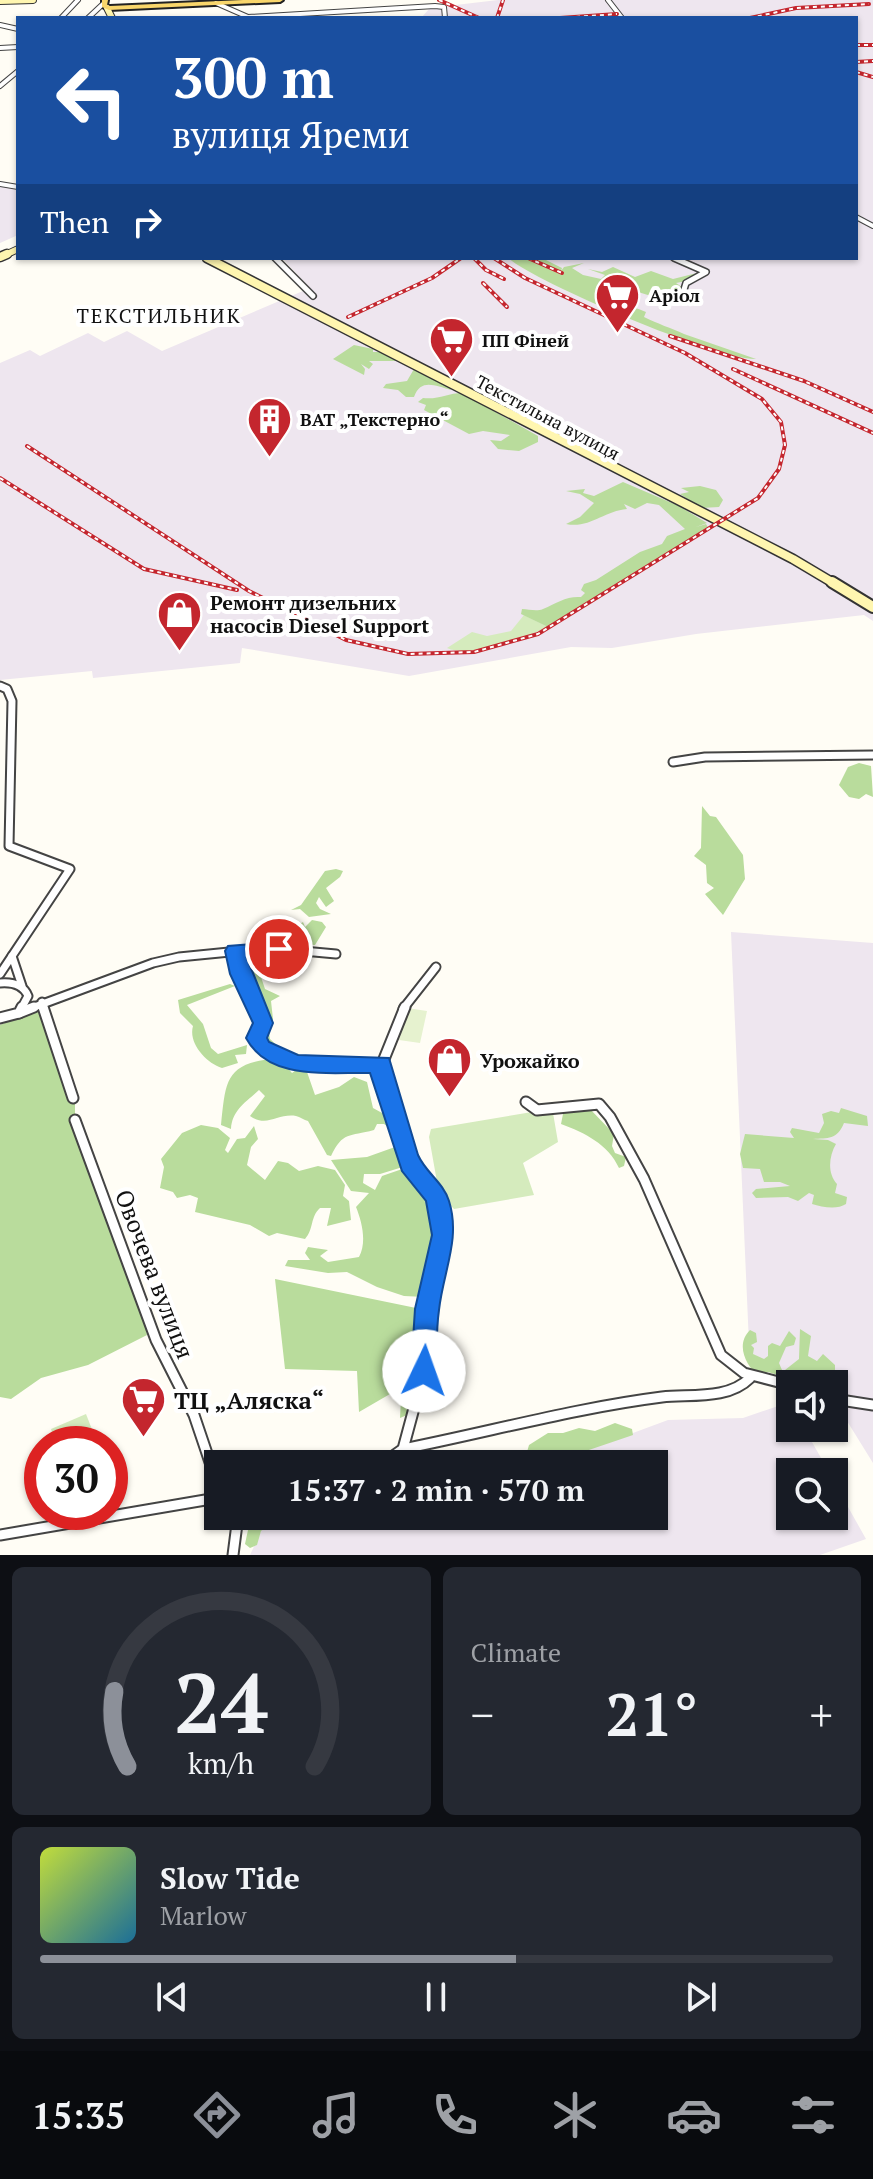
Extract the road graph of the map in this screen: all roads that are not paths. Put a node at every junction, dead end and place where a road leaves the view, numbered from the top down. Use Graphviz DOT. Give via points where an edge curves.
graph roads {
  1 [pos="33,0"];
  2 [pos="78,0"];
  3 [pos="280,0"];
  4 [pos="608,0"];
  5 [pos="0,1"];
  6 [pos="105,2"];
  7 [pos="197,2"];
  8 [pos="216,3"];
  9 [pos="126,4"];
  10 [pos="115,11"];
  11 [pos="63,16"];
  12 [pos="90,16"];
  13 [pos="246,16"];
  14 [pos="265,16"];
  15 [pos="445,16"];
  16 [pos="620,16"];
  17 [pos="16,73"];
  18 [pos="0,86"];
  19 [pos="211,260"];
  20 [pos="277,260"];
  21 [pos="679,260"];
  22 [pos="313,296"];
  23 [pos="685,301"];
  24 [pos="873,607"];
  25 [pos="4,688"];
  26 [pos="873,755"];
  27 [pos="673,762"];
  28 [pos="235,951"];
  29 [pos="336,954"];
  30 [pos="12,956"];
  31 [pos="436,967"];
  32 [pos="0,974"];
  33 [pos="0,983"];
  34 [pos="24,988"];
  35 [pos="42,1002"];
  36 [pos="19,1013"];
  37 [pos="1,1019"];
  38 [pos="382,1064"];
  39 [pos="73,1098"];
  40 [pos="526,1102"];
  41 [pos="75,1120"];
  42 [pos="750,1378"];
  43 [pos="776,1383"];
  44 [pos="848,1402"];
  45 [pos="873,1405"];
  46 [pos="403,1449"];
  47 [pos="206,1450"];
  48 [pos="204,1500"];
  49 [pos="237,1530"];
  50 [pos="0,1535"];
  51 [pos="233,1555"];
  1 -- 5 [label="street"];
  2 -- 11 [label="street"];
  3 -- 8 [label="main road"];
  4 -- 16 [label="street"];
  6 -- 10 [label="main road"];
  6 -- 12 [label="street"];
  7 -- 8 [label="main road"];
  7 -- 9 [label="main road"];
  8 -- 13 [label="street"];
  9 -- 10 [label="main road"];
  14 -- 15 [label="street" via="435,6 444,7"];
  17 -- 18 [label="street"];
  19 -- 24 [label="street, Текстильна вулиця" via="793,559"];
  20 -- 22 [label="street"];
  21 -- 23 [label="street" via="706,272 686,283"];
  25 -- 30 [label="street" via="12,701 9,846 70,869"];
  26 -- 27 [label="street"];
  28 -- 29 [label="street" via="302,948"];
  28 -- 35 [label="street" via="154,962"];
  28 -- 38 [label="street" via="263,1023 256,1038 262,1047 295,1064"];
  30 -- 32 [label="street"];
  30 -- 34 [label="street"];
  31 -- 38 [label="street" via="403,1009"];
  33 -- 34 [label="street"];
  34 -- 35 [label="street"];
  34 -- 36 [label="street" via="28,1002"];
  35 -- 36 [label="street"];
  35 -- 39 [label="street"];
  36 -- 37 [label="street"];
  38 -- 46 [label="street" via="407,1155 433,1191 443,1235 427,1309 424,1371"];
  40 -- 42 [label="street" via="537,1110 599,1104 606,1108 627,1143 721,1355"];
  41 -- 47 [label="street, Овочева вулиця" via="156,1340"];
  42 -- 43 [label="street"];
  42 -- 46 [label="street" via="742,1386 714,1394 650,1399"];
  44 -- 45 [label="street"];
  48 -- 50 [label="street"];
  49 -- 51 [label="street"];
}
